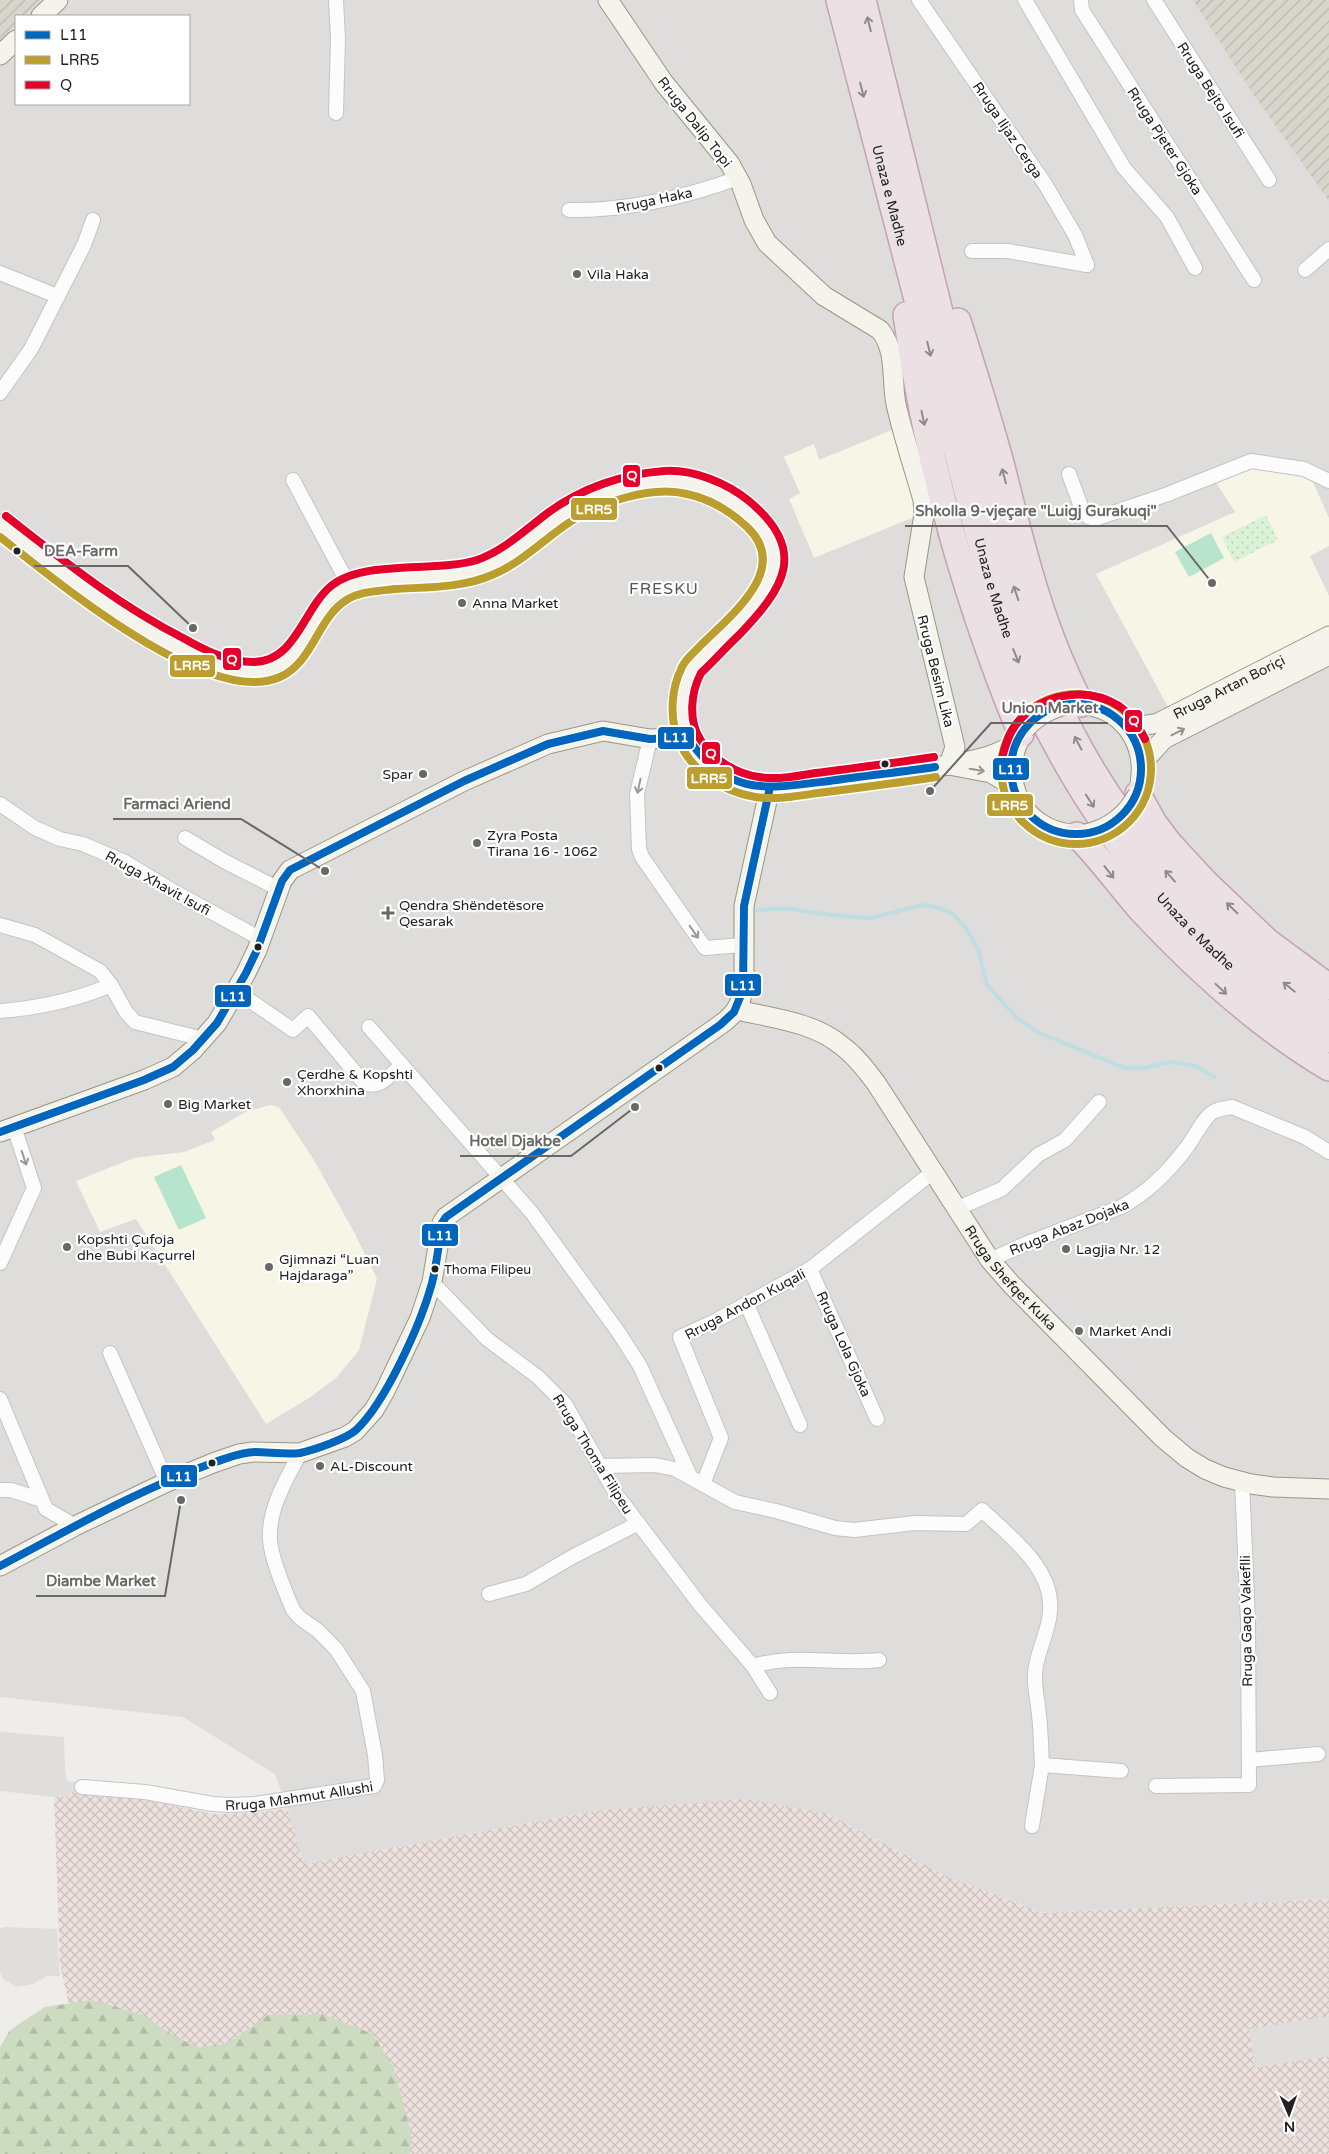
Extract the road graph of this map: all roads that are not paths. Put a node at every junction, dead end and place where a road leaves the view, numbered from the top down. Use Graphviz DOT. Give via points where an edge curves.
graph roads {
  1 [pos="58,0"];
  2 [pos="336,0"];
  3 [pos="608,0"];
  4 [pos="839,0"];
  5 [pos="862,0"];
  6 [pos="919,0"];
  7 [pos="1026,0"];
  8 [pos="1082,0"];
  9 [pos="1154,0"];
  10 [pos="42,15"];
  11 [pos="15,41"];
  12 [pos="0,55"];
  13 [pos="336,113"];
  14 [pos="905,170"];
  15 [pos="738,178"];
  16 [pos="1269,180"];
  17 [pos="569,210"];
  18 [pos="893,214"];
  19 [pos="93,220"];
  20 [pos="1329,249"];
  21 [pos="972,251"];
  22 [pos="1194,268"];
  23 [pos="1305,270"];
  24 [pos="0,273"];
  25 [pos="1254,280"];
  26 [pos="57,296"];
  27 [pos="0,393"];
  28 [pos="1070,474"];
  29 [pos="293,480"];
  30 [pos="1329,481"];
  31 [pos="0,524"];
  32 [pos="914,577"];
  33 [pos="350,587"];
  34 [pos="1329,636"];
  35 [pos="1329,655"];
  36 [pos="1081,704"];
  37 [pos="1124,724"];
  38 [pos="1021,735"];
  39 [pos="687,737"];
  40 [pos="650,739"];
  41 [pos="1142,763"];
  42 [pos="942,766"];
  43 [pos="1013,786"];
  44 [pos="770,787"];
  45 [pos="1138,794"];
  46 [pos="0,804"];
  47 [pos="1081,834"];
  48 [pos="185,838"];
  49 [pos="279,889"];
  50 [pos="0,925"];
  51 [pos="261,939"];
  52 [pos="743,945"];
  53 [pos="111,985"];
  54 [pos="1329,987"];
  55 [pos="236,991"];
  56 [pos="737,1010"];
  57 [pos="0,1011"];
  58 [pos="1329,1015"];
  59 [pos="369,1026"];
  60 [pos="203,1039"];
  61 [pos="1329,1040"];
  62 [pos="402,1065"];
  63 [pos="1329,1068"];
  64 [pos="1099,1102"];
  65 [pos="7,1129"];
  66 [pos="1329,1152"];
  67 [pos="933,1172"];
  68 [pos="502,1177"];
  69 [pos="956,1209"];
  70 [pos="990,1260"];
  71 [pos="0,1263"];
  72 [pos="810,1269"];
  73 [pos="432,1282"];
  74 [pos="747,1305"];
  75 [pos="110,1353"];
  76 [pos="0,1398"];
  77 [pos="877,1419"];
  78 [pos="800,1425"];
  79 [pos="300,1453"];
  80 [pos="599,1466"];
  81 [pos="690,1476"];
  82 [pos="166,1482"];
  83 [pos="1242,1482"];
  84 [pos="703,1484"];
  85 [pos="1329,1489"];
  86 [pos="0,1490"];
  87 [pos="42,1500"];
  88 [pos="637,1524"];
  89 [pos="75,1526"];
  90 [pos="0,1566"];
  91 [pos="489,1594"];
  92 [pos="879,1660"];
  93 [pos="753,1666"];
  94 [pos="770,1693"];
  95 [pos="1318,1754"];
  96 [pos="1248,1760"];
  97 [pos="1042,1765"];
  98 [pos="1121,1771"];
  99 [pos="1156,1786"];
  100 [pos="82,1787"];
  101 [pos="1032,1826"];
  1 -- 10 [label="street"];
  2 -- 13 [label="street"];
  3 -- 15 [label="street, Rruga Dalip Topi" via="658,75"];
  4 -- 18 [label="highway, Unaza e Madhe, one-way"];
  14 -- 5 [label="highway, one-way"];
  6 -- 21 [label="street, Rruga Iljaz Cerga" via="1045,184 1072,229 1087,264 1008,251"];
  7 -- 22 [label="street" via="1124,168 1167,217"];
  8 -- 25 [label="street, Rruga Pjeter Gjoka" via="1082,10"];
  9 -- 16 [label="street, Rruga Bejto Isufi"];
  11 -- 12 [label="street"];
  36 -- 14 [label="highway, one-way" via="1047,630 975,374"];
  58 -- 14 [label="highway, one-way" via="1251,957 1167,872 1106,789 1057,701 1031,639 1004,557"];
  15 -- 17 [label="street, Rruga Haka" via="639,206"];
  15 -- 32 [label="street, Rruga Dalip Topi" via="754,220 767,243 824,296 880,330 886,338 896,403 924,514"];
  18 -- 38 [label="highway, one-way" via="909,339 926,428 978,621"];
  18 -- 61 [label="highway, Unaza e Madhe, one-way" via="992,585 1035,702 1065,763 1121,848 1192,931 1252,985"];
  19 -- 26 [label="street" via="84,245"];
  20 -- 23 [label="street"];
  24 -- 26 [label="street"];
  26 -- 27 [label="street" via="31,349"];
  28 -- 30 [label="street" via="1083,512 1095,519 1251,461 1304,469"];
  29 -- 33 [label="street"];
  31 -- 33 [label="street" via="116,611 185,650 235,670 268,672 286,663 326,604"];
  32 -- 42 [label="street, Rruga Besim Lika" via="955,747"];
  33 -- 39 [label="street" via="478,571 512,554 576,507 624,489 671,481 726,497 742,508 767,534 774,551 774,565 770,580 757,602 688,675 682,704"];
  34 -- 37 [label="street, Rruga Artan Boriçi" via="1158,722 1140,726"];
  41 -- 35 [label="street, Rruga Artan Boriçi, one-way" via="1164,739"];
  36 -- 37 [label="street" via="1106,710"];
  36 -- 38 [label="street, bridge" via="1050,709 1036,718"];
  37 -- 41 [label="street" via="1137,744"];
  38 -- 42 [label="street" via="1006,750 990,757"];
  38 -- 43 [label="street" via="1011,761"];
  39 -- 40 [label="street"];
  39 -- 44 [label="street" via="699,754 725,774 741,783"];
  40 -- 49 [label="street" via="603,731 566,738 528,752 439,793 290,870"];
  40 -- 52 [label="street, one-way" via="637,794 642,857 705,948"];
  41 -- 45 [label="street"];
  42 -- 43 [label="street, one-way" via="991,773"];
  42 -- 44 [label="street"];
  43 -- 47 [label="street" via="1021,805 1040,824 1051,830"];
  44 -- 52 [label="street" via="743,914"];
  45 -- 47 [label="street, bridge" via="1123,816 1112,824 1099,831"];
  54 -- 45 [label="highway, one-way" via="1267,942 1205,882 1154,824"];
  46 -- 51 [label="street, Rruga Xhavit Isufi" via="43,832 125,862"];
  47 -- 63 [label="highway, one-way" via="1140,908 1188,958 1265,1026"];
  48 -- 49 [label="street"];
  49 -- 51 [label="street"];
  50 -- 53 [label="street" via="35,935 58,947 100,971"];
  51 -- 55 [label="street"];
  52 -- 56 [label="street" via="743,996"];
  53 -- 57 [label="street" via="29,1008"];
  53 -- 60 [label="street" via="135,1022"];
  55 -- 60 [label="street"];
  55 -- 62 [label="street" via="294,1030 308,1016 364,1083 378,1084"];
  56 -- 67 [label="street, Rruga Shefqet Kuka" via="810,1027 841,1045 876,1083"];
  56 -- 68 [label="street"];
  59 -- 62 [label="street"];
  60 -- 65 [label="street" via="173,1067 125,1088"];
  62 -- 68 [label="street"];
  64 -- 69 [label="street" via="1065,1140 1038,1155 1002,1189"];
  65 -- 71 [label="street, one-way" via="34,1188"];
  66 -- 70 [label="street, Rruga Abaz Dojaka" via="1305,1137 1232,1108 1211,1112 1186,1148 1147,1190 1121,1207"];
  67 -- 69 [label="street, Rruga Shefqet Kuka"];
  67 -- 72 [label="street, Rruga Andon Kuqali"];
  68 -- 73 [label="street" via="442,1223"];
  68 -- 81 [label="street" via="532,1213 640,1366"];
  69 -- 70 [label="street, Rruga Shefqet Kuka"];
  70 -- 83 [label="street, Rruga Shefqet Kuka" via="1163,1438 1204,1469"];
  72 -- 74 [label="street, Rruga Andon Kuqali"];
  72 -- 77 [label="street, Rruga Lola Gjoka"];
  73 -- 79 [label="street" via="412,1335 366,1422 345,1437"];
  73 -- 80 [label="street, Rruga Thoma Filipeu" via="487,1339 552,1390 564,1404"];
  74 -- 78 [label="street"];
  74 -- 84 [label="street, Rruga Andon Kuqali" via="680,1337 721,1438"];
  75 -- 82 [label="street"];
  76 -- 87 [label="street"];
  79 -- 82 [label="street" via="239,1454"];
  79 -- 100 [label="street, Rruga Mahmut Allushi" via="272,1516 270,1543 293,1610 336,1649 364,1690 375,1755 377,1780 374,1786 230,1805 145,1792"];
  80 -- 81 [label="street" via="655,1465"];
  80 -- 88 [label="street, Rruga Thoma Filipeu"];
  81 -- 84 [label="street"];
  82 -- 89 [label="street"];
  83 -- 85 [label="street, Rruga Shefqet Kuka"];
  83 -- 96 [label="street, Rruga Gaqo Vakeflli" via="1248,1621"];
  84 -- 97 [label="street" via="735,1502 854,1530 914,1523 966,1524 982,1510 1034,1562 1049,1594 1050,1611 1036,1658 1035,1675"];
  86 -- 87 [label="street" via="11,1490"];
  87 -- 89 [label="street" via="51,1514"];
  88 -- 91 [label="street" via="526,1584"];
  88 -- 93 [label="street, Rruga Thoma Filipeu"];
  89 -- 90 [label="street"];
  92 -- 93 [label="street" via="794,1660"];
  93 -- 94 [label="street, Rruga Thoma Filipeu"];
  95 -- 96 [label="street"];
  96 -- 99 [label="street, Rruga Gaqo Vakeflli" via="1249,1785"];
  97 -- 98 [label="street"];
  97 -- 101 [label="street"];
}
